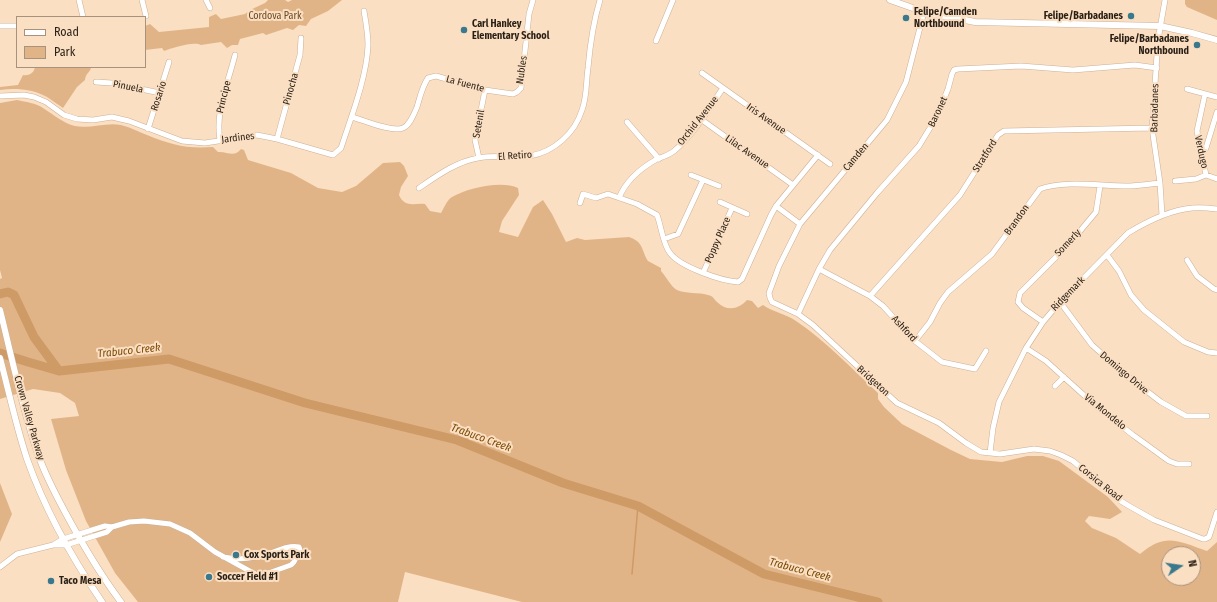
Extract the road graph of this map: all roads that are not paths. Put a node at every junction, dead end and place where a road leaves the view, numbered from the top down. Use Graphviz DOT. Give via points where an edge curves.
graph roads {
  1 [pos="79,0"];
  2 [pos="142,0"];
  3 [pos="206,0"];
  4 [pos="533,0"];
  5 [pos="600,0"];
  6 [pos="673,0"];
  7 [pos="890,0"];
  8 [pos="1165,0"];
  9 [pos="210,8"];
  10 [pos="364,11"];
  11 [pos="924,12"];
  12 [pos="83,16"];
  13 [pos="146,16"];
  14 [pos="0,26"];
  15 [pos="16,26"];
  16 [pos="1160,26"];
  17 [pos="301,38"];
  18 [pos="1217,40"];
  19 [pos="656,41"];
  20 [pos="235,56"];
  21 [pos="169,62"];
  22 [pos="1156,68"];
  23 [pos="702,73"];
  24 [pos="96,82"];
  25 [pos="723,88"];
  26 [pos="1187,89"];
  27 [pos="485,90"];
  28 [pos="517,92"];
  29 [pos="160,93"];
  30 [pos="1205,94"];
  31 [pos="0,96"];
  32 [pos="1217,98"];
  33 [pos="1217,112"];
  34 [pos="352,117"];
  35 [pos="702,120"];
  36 [pos="627,122"];
  37 [pos="1152,128"];
  38 [pos="148,129"];
  39 [pos="277,139"];
  40 [pos="220,140"];
  41 [pos="818,155"];
  42 [pos="1201,155"];
  43 [pos="480,158"];
  44 [pos="659,159"];
  45 [pos="830,164"];
  46 [pos="691,175"];
  47 [pos="1206,175"];
  48 [pos="703,180"];
  49 [pos="1217,180"];
  50 [pos="1175,181"];
  51 [pos="1160,183"];
  52 [pos="793,185"];
  53 [pos="719,186"];
  54 [pos="1100,186"];
  55 [pos="419,188"];
  56 [pos="619,198"];
  57 [pos="720,202"];
  58 [pos="580,204"];
  59 [pos="776,206"];
  60 [pos="732,208"];
  61 [pos="1217,209"];
  62 [pos="747,214"];
  63 [pos="1162,216"];
  64 [pos="800,224"];
  65 [pos="664,239"];
  66 [pos="1107,254"];
  67 [pos="1187,260"];
  68 [pos="819,269"];
  69 [pos="703,273"];
  70 [pos="1217,290"];
  71 [pos="769,293"];
  72 [pos="870,296"];
  73 [pos="1060,302"];
  74 [pos="0,310"];
  75 [pos="798,314"];
  76 [pos="1043,322"];
  77 [pos="915,341"];
  78 [pos="1026,348"];
  79 [pos="986,351"];
  80 [pos="1217,352"];
  81 [pos="0,358"];
  82 [pos="1064,377"];
  83 [pos="1055,386"];
  84 [pos="1207,416"];
  85 [pos="990,453"];
  86 [pos="1189,464"];
  87 [pos="1217,512"];
  88 [pos="112,527"];
  89 [pos="77,535"];
  90 [pos="63,539"];
  91 [pos="81,541"];
  92 [pos="53,544"];
  93 [pos="66,545"];
  94 [pos="223,556"];
  95 [pos="0,567"];
  96 [pos="102,602"];
  97 [pos="122,602"];
  1 -- 12 [label="street"];
  2 -- 13 [label="street"];
  3 -- 9 [label="street"];
  4 -- 28 [label="street, Nubles" via="529,14 521,88"];
  5 -- 43 [label="street, El Retiro" via="590,43 585,102 580,117 571,131 560,143 539,154"];
  6 -- 19 [label="street"];
  7 -- 11 [label="main road"];
  8 -- 16 [label="street, Barbadanes"];
  10 -- 34 [label="street, Jardines" via="368,28 366,67"];
  11 -- 16 [label="main road" via="975,22"];
  11 -- 64 [label="street, Camden" via="906,82 887,120"];
  14 -- 15 [label="street"];
  16 -- 18 [label="main road"];
  16 -- 22 [label="street, Barbadanes"];
  17 -- 39 [label="street, Pinocha" via="300,55"];
  20 -- 40 [label="street, Principe" via="219,116"];
  21 -- 29 [label="street, Rosario"];
  22 -- 37 [label="street, Barbadanes"];
  22 -- 68 [label="street, Baronet" via="1135,65 1073,70 1021,66 954,70 936,118 919,146 847,229"];
  23 -- 25 [label="street, Iris Avenue"];
  24 -- 29 [label="street, Pinuela"];
  25 -- 35 [label="street, Orchid Avenue"];
  25 -- 41 [label="street, Iris Avenue"];
  26 -- 30 [label="street"];
  27 -- 28 [label="street, La Fuente" via="513,94"];
  27 -- 34 [label="street, La Fuente" via="436,76 428,78 424,84 410,122 404,128 395,129"];
  27 -- 43 [label="street, Setenil" via="475,140"];
  29 -- 38 [label="street, Rosario"];
  30 -- 32 [label="street"];
  30 -- 42 [label="street, Verdugo" via="1197,131"];
  31 -- 38 [label="street, Jardines" via="34,97 77,120 112,117"];
  33 -- 42 [label="street" via="1206,148"];
  34 -- 39 [label="street, Jardines" via="341,148 333,155"];
  35 -- 44 [label="street, Orchid Avenue" via="673,152"];
  35 -- 52 [label="street, Lilac Avenue"];
  36 -- 44 [label="street"];
  37 -- 51 [label="street, Barbadanes"];
  37 -- 72 [label="street, Stratford" via="1004,131 998,135 960,195"];
  38 -- 40 [label="street, Jardines" via="182,141 205,143"];
  39 -- 40 [label="street, Jardines" via="257,135"];
  41 -- 45 [label="street, Iris Avenue"];
  41 -- 52 [label="street"];
  42 -- 47 [label="street, Verdugo"];
  43 -- 55 [label="street, El Retiro" via="454,166"];
  44 -- 56 [label="street, Orchid Avenue" via="646,165 632,178"];
  46 -- 48 [label="street"];
  47 -- 49 [label="street, Verdugo"];
  47 -- 50 [label="street" via="1196,179"];
  48 -- 53 [label="street"];
  48 -- 65 [label="street" via="678,234"];
  51 -- 54 [label="street, Brandon"];
  51 -- 63 [label="street, Barbadanes"];
  52 -- 59 [label="street"];
  54 -- 76 [label="street, Somerly" via="1096,212 1070,243 1020,292 1018,302"];
  54 -- 77 [label="street, Brandon" via="1048,186 1037,191 992,254 948,292"];
  56 -- 58 [label="street" via="608,194 596,198 584,194"];
  56 -- 65 [label="street" via="657,215"];
  57 -- 60 [label="street, Poppy Place"];
  59 -- 64 [label="street"];
  59 -- 69 [label="street" via="740,281"];
  60 -- 62 [label="street, Poppy Place"];
  60 -- 69 [label="street, Poppy Place"];
  61 -- 63 [label="street, Ridgemark" via="1192,208"];
  63 -- 66 [label="street, Ridgemark" via="1128,233"];
  64 -- 71 [label="street, Camden"];
  65 -- 69 [label="street" via="671,255"];
  66 -- 73 [label="street, Ridgemark"];
  66 -- 80 [label="street" via="1131,295 1144,310 1184,342 1208,352"];
  67 -- 70 [label="street" via="1197,276"];
  68 -- 72 [label="street, Ashford"];
  68 -- 75 [label="street, Baronet"];
  71 -- 75 [label="street, Bridgeton" via="772,302"];
  72 -- 77 [label="street, Ashford" via="883,306"];
  73 -- 76 [label="street, Ridgemark"];
  73 -- 84 [label="street, Domingo Drive" via="1092,345 1127,376 1161,402 1186,416"];
  74 -- 89 [label="main road, Crown Valley Parkway" via="38,455"];
  75 -- 85 [label="street, Bridgeton" via="897,403 939,424 981,452"];
  76 -- 78 [label="street, Ridgemark"];
  77 -- 79 [label="street, Ashford" via="942,362 975,369"];
  78 -- 82 [label="street, Via Mondelo"];
  78 -- 85 [label="street, Ridgemark" via="999,402"];
  81 -- 90 [label="main road, Crown Valley Parkway" via="27,459"];
  82 -- 83 [label="street"];
  82 -- 86 [label="street, Via Mondelo" via="1109,416 1169,461"];
  85 -- 87 [label="street, Corsica Road" via="1034,449 1061,455 1073,461 1129,506 1154,520 1205,539 1209,537"];
  88 -- 89 [label="street" via="105,526"];
  88 -- 91 [label="street" via="107,532"];
  88 -- 94 [label="street" via="138,521 170,524 190,533"];
  89 -- 90 [label="street"];
  89 -- 91 [label="main road, Crown Valley Parkway"];
  90 -- 92 [label="street"];
  90 -- 93 [label="main road, Crown Valley Parkway"];
  91 -- 93 [label="street"];
  91 -- 97 [label="main road, Crown Valley Parkway" via="102,576"];
  92 -- 93 [label="street"];
  92 -- 95 [label="street" via="17,554"];
  93 -- 96 [label="main road, Crown Valley Parkway"];
  94 -- 94 [label="street" via="260,576 291,566 300,550 299,547 291,546 270,554 240,559"];
}
